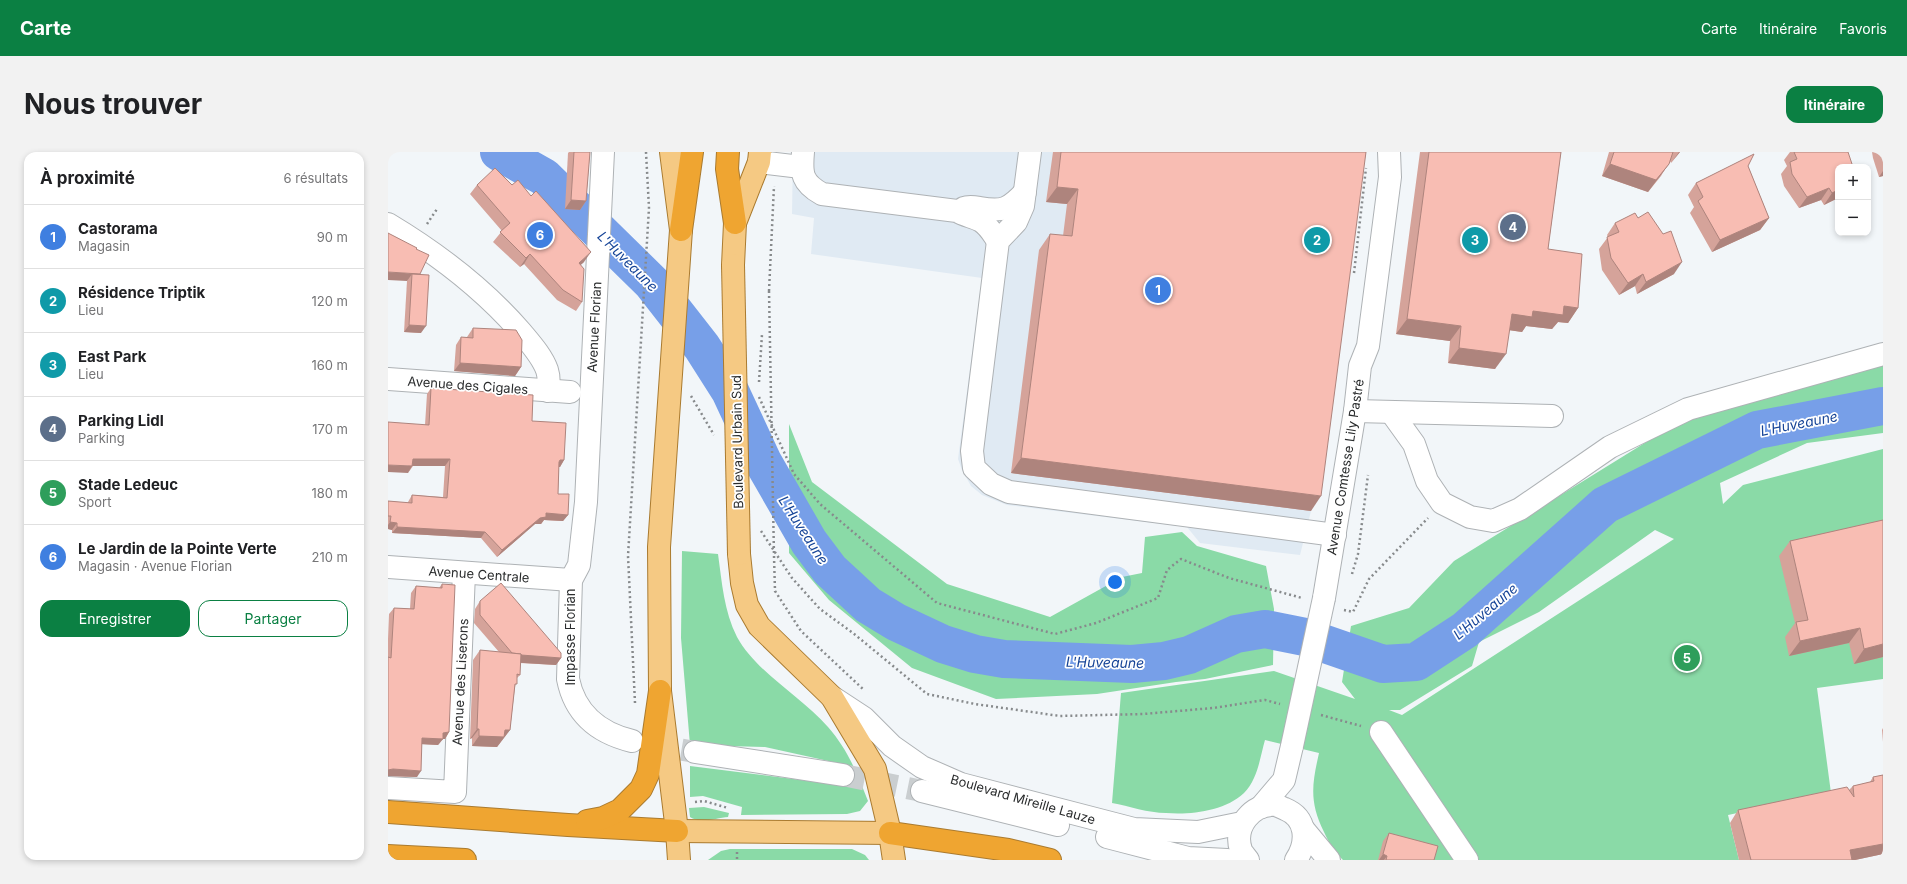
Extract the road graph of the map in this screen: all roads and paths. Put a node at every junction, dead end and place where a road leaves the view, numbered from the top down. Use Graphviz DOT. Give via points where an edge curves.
graph roads {
  1 [pos="603,152"];
  2 [pos="646,152"];
  3 [pos="672,152"];
  4 [pos="692,152"];
  5 [pos="728,152"];
  6 [pos="1030,152"];
  7 [pos="1389,152"];
  8 [pos="765,159"];
  9 [pos="802,159"];
  10 [pos="1025,192"];
  11 [pos="957,211"];
  12 [pos="735,223"];
  13 [pos="388,224"];
  14 [pos="681,230"];
  15 [pos="998,241"];
  16 [pos="762,334"];
  17 [pos="1883,354"];
  18 [pos="388,379"];
  19 [pos="759,388"];
  20 [pos="548,391"];
  21 [pos="570,392"];
  22 [pos="690,394"];
  23 [pos="758,396"];
  24 [pos="1355,412"];
  25 [pos="1392,412"];
  26 [pos="1552,416"];
  27 [pos="718,441"];
  28 [pos="586,502"];
  29 [pos="1442,503"];
  30 [pos="759,529"];
  31 [pos="1335,535"];
  32 [pos="388,568"];
  33 [pos="464,573"];
  34 [pos="571,580"];
  35 [pos="1324,602"];
  36 [pos="660,691"];
  37 [pos="867,693"];
  38 [pos="832,697"];
  39 [pos="1286,706"];
  40 [pos="635,709"];
  41 [pos="1314,713"];
  42 [pos="1381,732"];
  43 [pos="632,741"];
  44 [pos="695,752"];
  45 [pos="842,775"];
  46 [pos="1284,780"];
  47 [pos="388,788"];
  48 [pos="922,791"];
  49 [pos="689,802"];
  50 [pos="1261,807"];
  51 [pos="729,809"];
  52 [pos="388,812"];
  53 [pos="1291,812"];
  54 [pos="1242,823"];
  55 [pos="568,825"];
  56 [pos="1304,830"];
  57 [pos="677,831"];
  58 [pos="890,833"];
  59 [pos="388,856"];
  60 [pos="465,860"];
  61 [pos="679,860"];
  62 [pos="894,860"];
  63 [pos="1050,860"];
  64 [pos="1227,860"];
  65 [pos="1248,860"];
  66 [pos="1296,860"];
  67 [pos="1329,860"];
  68 [pos="1467,860"];
  1 -- 28 [label="street, Avenue Florian"];
  2 -- 40 [label="path" via="649,213 628,563"];
  3 -- 14 [label="main road"];
  4 -- 14 [label="highway"];
  5 -- 12 [label="highway, Boulevard Urbain Sud" via="727,169"];
  6 -- 10 [label="street"];
  7 -- 24 [label="street, Avenue Comtesse Lily Pastré" via="1390,176 1368,346 1360,366"];
  8 -- 9 [label="street"];
  8 -- 12 [label="main road"];
  8 -- 37 [label="path, bridge" via="775,591 801,631"];
  9 -- 11 [label="street" via="803,176 812,188 822,194"];
  10 -- 11 [label="street" via="1013,205 1004,210 994,211 968,206"];
  10 -- 15 [label="street" via="1023,206 1016,222"];
  11 -- 15 [label="street" via="980,220 989,227"];
  12 -- 38 [label="main road, Boulevard Urbain Sud, bridge" via="733,265 739,554 742,583 747,605 759,626"];
  13 -- 20 [label="street" via="469,279 503,311 531,343 544,363"];
  14 -- 36 [label="main road" via="659,547"];
  15 -- 31 [label="street" via="972,451 974,468 991,484 1009,492"];
  16 -- 19 [label="path"];
  17 -- 29 [label="street" via="1688,409 1610,447 1520,509 1493,520 1470,517"];
  18 -- 20 [label="street, Avenue des Cigales"];
  20 -- 21 [label="street, Avenue des Cigales"];
  22 -- 27 [label="path"];
  23 -- 35 [label="path" via="794,474 820,504 937,603 1055,634 1096,623 1158,598 1167,570 1181,559 1229,578"];
  24 -- 25 [label="street"];
  24 -- 31 [label="street, Avenue Comtesse Lily Pastré"];
  25 -- 26 [label="street"];
  25 -- 29 [label="street" via="1414,444 1427,481"];
  28 -- 34 [label="street, Impasse Florian" via="580,565"];
  29 -- 35 [label="path" via="1368,579 1353,612"];
  30 -- 39 [label="path" via="792,578 820,608 927,694 975,704 1060,716 1143,714 1265,700"];
  31 -- 35 [label="street, Avenue Comtesse Lily Pastré"];
  32 -- 33 [label="street, Avenue Centrale"];
  33 -- 34 [label="street, Avenue Centrale"];
  33 -- 47 [label="street, Avenue des Liserons" via="455,792"];
  34 -- 43 [label="street, Impasse Florian" via="568,679 570,692 576,704 596,727 615,737"];
  35 -- 46 [label="street, Avenue Comtesse Lily Pastré, bridge"];
  36 -- 55 [label="highway" via="648,774 641,789 620,810 603,818"];
  36 -- 57 [label="main road"];
  38 -- 54 [label="street, Boulevard Mireille Lauze" via="864,718 892,746 922,767 961,784 1134,829 1198,832"];
  38 -- 58 [label="main road" via="875,769"];
  41 -- 42 [label="path"];
  42 -- 68 [label="street"];
  44 -- 45 [label="street"];
  46 -- 50 [label="street, Avenue Comtesse Lily Pastré"];
  46 -- 53 [label="street, Avenue Comtesse Lily Pastré"];
  48 -- 64 [label="street, Boulevard Mireille Lauze" via="1188,858"];
  49 -- 51 [label="path" via="704,801"];
  50 -- 53 [label="street" via="1277,805"];
  50 -- 54 [label="street, Avenue Comtesse Lily Pastré" via="1250,813"];
  52 -- 55 [label="highway"];
  53 -- 56 [label="street"];
  54 -- 65 [label="street" via="1239,837 1241,850"];
  55 -- 57 [label="highway"];
  56 -- 66 [label="street" via="1304,841"];
  56 -- 67 [label="street"];
  57 -- 58 [label="main road"];
  57 -- 61 [label="main road"];
  58 -- 62 [label="main road"];
  58 -- 63 [label="highway" via="1008,850"];
  59 -- 60 [label="highway"];
}
